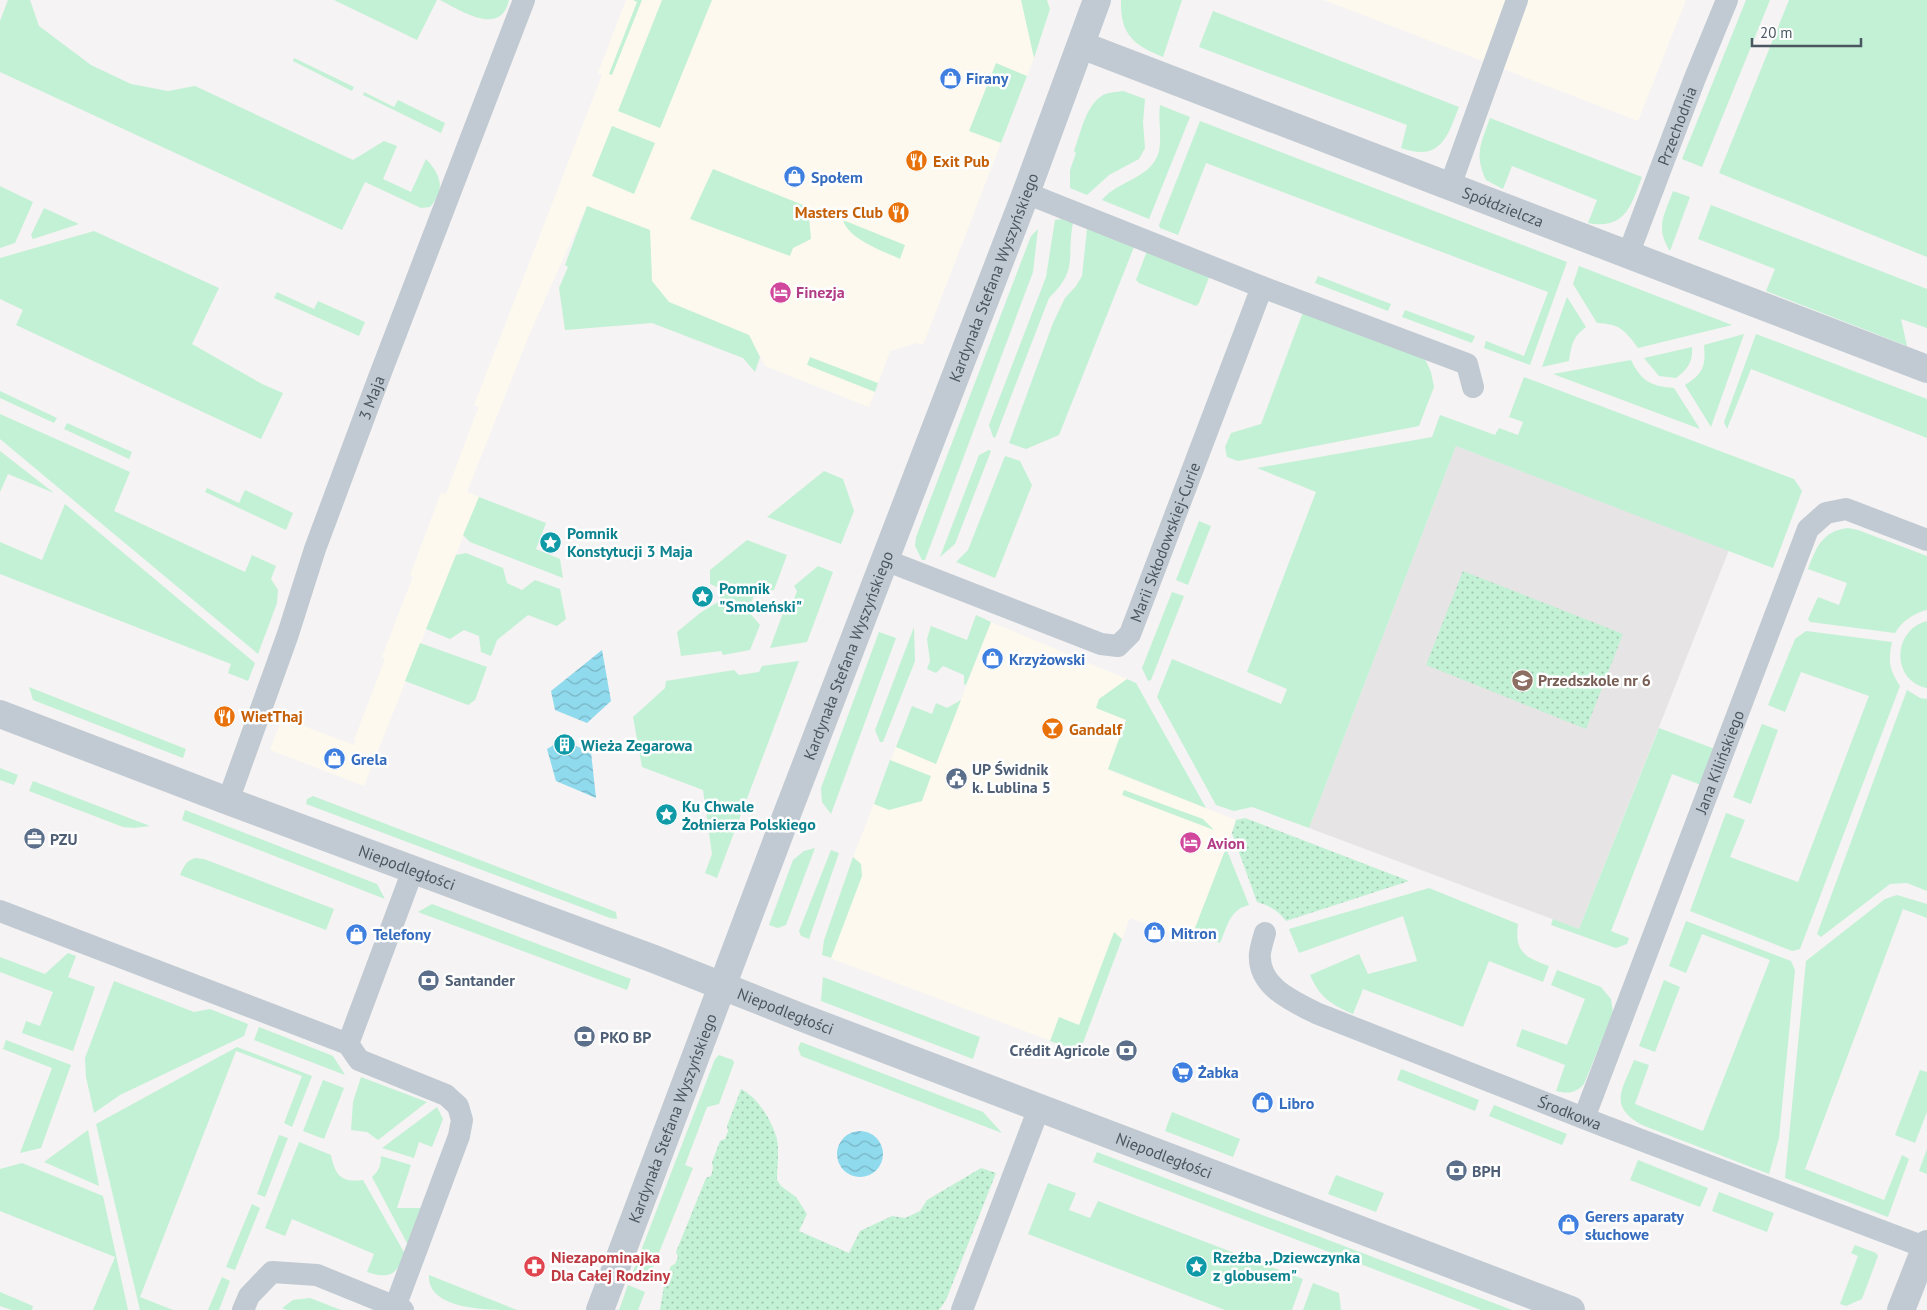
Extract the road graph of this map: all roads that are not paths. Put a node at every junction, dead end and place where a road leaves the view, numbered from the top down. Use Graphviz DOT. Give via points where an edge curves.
graph roads {
  1 [pos="524,0"];
  2 [pos="1097,0"];
  3 [pos="1517,0"];
  4 [pos="1727,0"];
  5 [pos="1081,45"];
  6 [pos="1450,186"];
  7 [pos="1026,193"];
  8 [pos="1628,254"];
  9 [pos="1262,287"];
  10 [pos="1927,369"];
  11 [pos="1473,387"];
  12 [pos="1927,540"];
  13 [pos="885,560"];
  14 [pos="0,714"];
  15 [pos="228,801"];
  16 [pos="414,870"];
  17 [pos="0,911"];
  18 [pos="1265,933"];
  19 [pos="722,986"];
  20 [pos="348,1044"];
  21 [pos="1039,1108"];
  22 [pos="1584,1118"];
  23 [pos="1927,1247"];
  24 [pos="399,1308"];
  25 [pos="244,1310"];
  26 [pos="600,1310"];
  27 [pos="962,1310"];
  28 [pos="1571,1310"];
  29 [pos="1901,1310"];
  1 -- 15 [label="lane, 3 Maja" via="322,531"];
  2 -- 5 [label="street, Kardynała Stefana Wyszyńskiego"];
  3 -- 6 [label="lane"];
  4 -- 8 [label="lane, Przechodnia"];
  5 -- 6 [label="street, Spółdzielcza"];
  5 -- 7 [label="street, Kardynała Stefana Wyszyńskiego"];
  6 -- 8 [label="street, Spółdzielcza"];
  7 -- 9 [label="lane"];
  7 -- 13 [label="street, Kardynała Stefana Wyszyńskiego"];
  8 -- 10 [label="street, Spółdzielcza"];
  9 -- 11 [label="lane" via="1467,364"];
  9 -- 13 [label="lane, Marii Skłodowskiej-Curie" via="1130,634 1118,646 1101,644"];
  12 -- 22 [label="lane, Jana Kilińskiego" via="1846,509 1826,513 1808,529"];
  13 -- 19 [label="street, Kardynała Stefana Wyszyńskiego"];
  14 -- 15 [label="street, Niepodległości"];
  15 -- 16 [label="street, Niepodległości"];
  16 -- 19 [label="street, Niepodległości"];
  16 -- 20 [label="lane"];
  17 -- 20 [label="lane"];
  18 -- 22 [label="lane, Środkowa" via="1260,954 1263,970 1272,987 1291,1001 1316,1014"];
  19 -- 21 [label="street, Niepodległości"];
  19 -- 26 [label="street, Kardynała Stefana Wyszyńskiego"];
  20 -- 24 [label="lane" via="359,1060 446,1095 458,1106 462,1120"];
  21 -- 27 [label="lane"];
  21 -- 28 [label="street, Niepodległości"];
  22 -- 23 [label="lane, Środkowa"];
  23 -- 29 [label="street"];
  24 -- 25 [label="lane" via="317,1275 272,1272 249,1296"];
}
